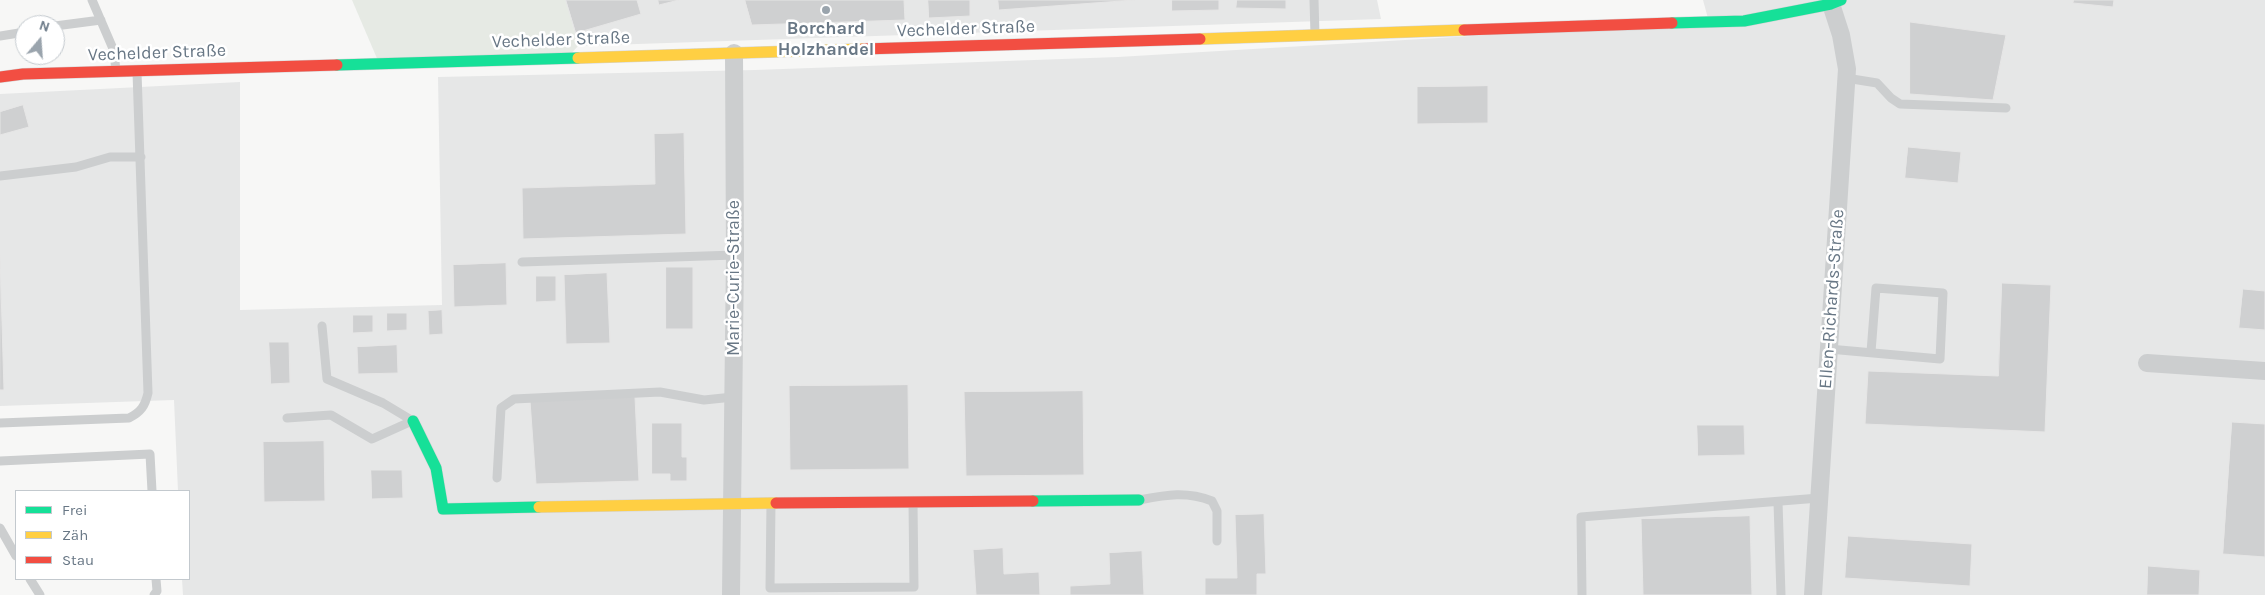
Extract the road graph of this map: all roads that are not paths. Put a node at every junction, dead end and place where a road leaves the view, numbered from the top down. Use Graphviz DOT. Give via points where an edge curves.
graph roads {
  1 [pos="92,0"];
  2 [pos="1314,0"];
  3 [pos="1836,2"];
  4 [pos="101,20"];
  5 [pos="65,25"];
  6 [pos="15,34"];
  7 [pos="1314,35"];
  8 [pos="0,36"];
  9 [pos="734,53"];
  10 [pos="137,71"];
  11 [pos="116,72"];
  12 [pos="0,77"];
  13 [pos="1846,78"];
  14 [pos="2006,108"];
  15 [pos="141,157"];
  16 [pos="0,176"];
  17 [pos="736,255"];
  18 [pos="522,262"];
  19 [pos="322,326"];
  20 [pos="1829,348"];
  21 [pos="1871,352"];
  22 [pos="2147,363"];
  23 [pos="2265,371"];
  24 [pos="734,397"];
  25 [pos="287,418"];
  26 [pos="413,421"];
  27 [pos="0,423"];
  28 [pos="0,461"];
  29 [pos="497,478"];
  30 [pos="152,490"];
  31 [pos="1820,498"];
  32 [pos="1139,500"];
  33 [pos="913,502"];
  34 [pos="1778,502"];
  35 [pos="732,503"];
  36 [pos="771,503"];
  37 [pos="0,528"];
  38 [pos="1217,540"];
  39 [pos="15,554"];
  40 [pos="31,580"];
  41 [pos="156,580"];
  42 [pos="40,595"];
  43 [pos="154,595"];
  44 [pos="731,595"];
  45 [pos="1582,595"];
  46 [pos="1781,595"];
  47 [pos="1813,595"];
  1 -- 4 [label="lane"];
  2 -- 7 [label="lane"];
  3 -- 7 [label="main road, Vechelder Straße" via="1744,21"];
  3 -- 13 [label="street, Ellen-Richards-Straße"];
  4 -- 5 [label="lane"];
  4 -- 11 [label="lane" via="114,51"];
  6 -- 8 [label="lane"];
  7 -- 9 [label="main road, Vechelder Straße"];
  9 -- 10 [label="main road, Vechelder Straße"];
  9 -- 17 [label="street, Marie-Curie-Straße"];
  10 -- 11 [label="main road, Vechelder Straße"];
  10 -- 15 [label="lane"];
  11 -- 12 [label="main road, Vechelder Straße"];
  13 -- 14 [label="lane" via="1877,83 1900,104"];
  13 -- 20 [label="street, Ellen-Richards-Straße"];
  15 -- 16 [label="lane" via="110,157 76,166"];
  15 -- 27 [label="lane" via="146,403 139,413 130,418"];
  17 -- 18 [label="lane"];
  17 -- 24 [label="street, Marie-Curie-Straße"];
  19 -- 26 [label="lane" via="327,379 383,403"];
  20 -- 21 [label="lane"];
  20 -- 31 [label="street, Ellen-Richards-Straße"];
  21 -- 21 [label="lane" via="1940,359 1943,293 1876,288"];
  22 -- 23 [label="street"];
  24 -- 29 [label="lane" via="704,400 660,392 514,398 501,408"];
  24 -- 35 [label="street, Marie-Curie-Straße"];
  25 -- 26 [label="lane" via="331,415 372,439"];
  26 -- 35 [label="main road" via="436,468 443,509"];
  28 -- 30 [label="lane" via="150,454"];
  31 -- 34 [label="lane"];
  31 -- 47 [label="street, Ellen-Richards-Straße"];
  32 -- 33 [label="main road"];
  32 -- 38 [label="lane" via="1190,494 1212,501 1217,511"];
  33 -- 36 [label="main road"];
  33 -- 36 [label="lane" via="914,587 770,588"];
  34 -- 45 [label="lane" via="1581,517"];
  34 -- 46 [label="lane"];
  35 -- 36 [label="main road"];
  35 -- 44 [label="street, Marie-Curie-Straße"];
  37 -- 39 [label="lane"];
  40 -- 42 [label="lane"];
  41 -- 43 [label="lane"];
}
